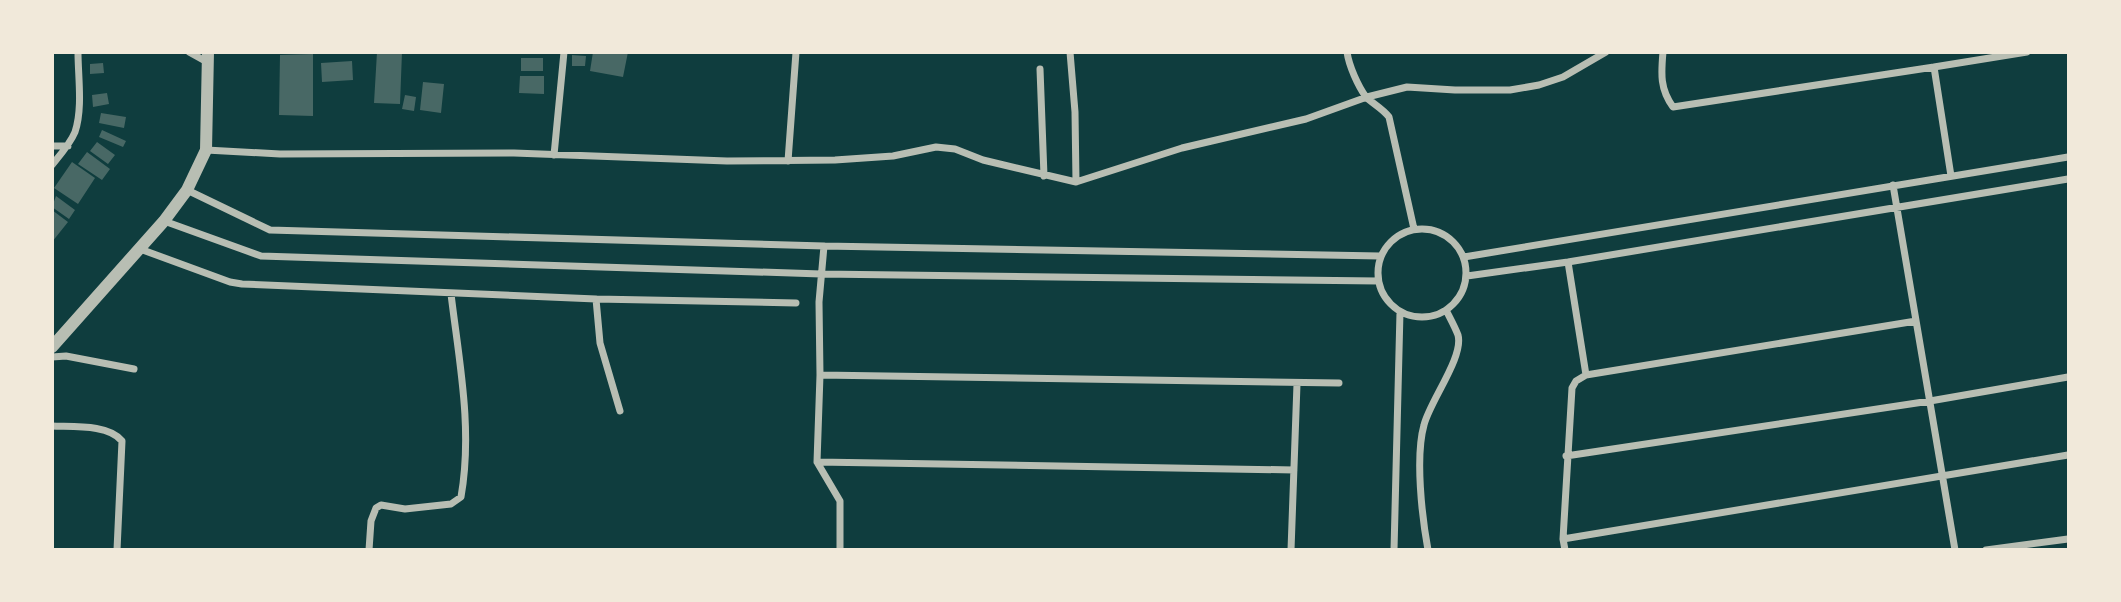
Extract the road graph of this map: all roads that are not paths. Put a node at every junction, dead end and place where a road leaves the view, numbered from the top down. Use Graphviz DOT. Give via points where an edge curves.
graph roads {
  1 [pos="78,52"];
  2 [pos="189,52"];
  3 [pos="564,52"];
  4 [pos="796,52"];
  5 [pos="1070,52"];
  6 [pos="1347,52"];
  7 [pos="1606,52"];
  8 [pos="1663,52"];
  9 [pos="2026,52"];
  10 [pos="208,57"];
  11 [pos="1934,66"];
  12 [pos="1040,69"];
  13 [pos="1367,97"];
  14 [pos="52,146"];
  15 [pos="68,146"];
  16 [pos="206,150"];
  17 [pos="554,155"];
  18 [pos="2068,158"];
  19 [pos="788,160"];
  20 [pos="52,164"];
  21 [pos="1044,176"];
  22 [pos="1951,176"];
  23 [pos="2068,179"];
  24 [pos="1076,182"];
  25 [pos="1893,185"];
  26 [pos="187,190"];
  27 [pos="1897,207"];
  28 [pos="164,221"];
  29 [pos="1414,229"];
  30 [pos="824,246"];
  31 [pos="140,249"];
  32 [pos="1381,256"];
  33 [pos="1464,257"];
  34 [pos="1568,262"];
  35 [pos="821,274"];
  36 [pos="1467,276"];
  37 [pos="1378,281"];
  38 [pos="451,294"];
  39 [pos="596,299"];
  40 [pos="796,303"];
  41 [pos="1446,310"];
  42 [pos="1400,312"];
  43 [pos="1916,321"];
  44 [pos="52,347"];
  45 [pos="52,357"];
  46 [pos="134,369"];
  47 [pos="820,375"];
  48 [pos="1586,375"];
  49 [pos="2068,377"];
  50 [pos="1339,383"];
  51 [pos="1297,384"];
  52 [pos="1930,401"];
  53 [pos="620,411"];
  54 [pos="52,426"];
  55 [pos="1566,456"];
  56 [pos="2068,456"];
  57 [pos="817,462"];
  58 [pos="1294,470"];
  59 [pos="1943,477"];
  60 [pos="1563,539"];
  61 [pos="2068,539"];
  62 [pos="117,550"];
  63 [pos="369,550"];
  64 [pos="840,550"];
  65 [pos="1291,550"];
  66 [pos="1394,550"];
  67 [pos="1427,550"];
  68 [pos="1564,550"];
  69 [pos="1955,550"];
  70 [pos="1986,550"];
  1 -- 15 [label="street" via="78,114"];
  2 -- 10 [label="street"];
  3 -- 17 [label="street"];
  4 -- 19 [label="street"];
  5 -- 24 [label="street"];
  6 -- 13 [label="street"];
  7 -- 13 [label="street" via="1563,78 1539,85 1510,90 1406,87"];
  8 -- 11 [label="street" via="1661,82 1673,107"];
  9 -- 11 [label="street"];
  10 -- 16 [label="street"];
  11 -- 22 [label="street"];
  12 -- 21 [label="street"];
  13 -- 24 [label="street" via="1306,119 1182,148"];
  13 -- 29 [label="street" via="1389,117"];
  14 -- 15 [label="street"];
  15 -- 20 [label="street"];
  16 -- 17 [label="street"];
  16 -- 26 [label="street"];
  17 -- 19 [label="street"];
  18 -- 22 [label="street"];
  19 -- 21 [label="street" via="893,156 936,147"];
  21 -- 24 [label="street"];
  22 -- 25 [label="street"];
  23 -- 27 [label="street"];
  25 -- 27 [label="street"];
  25 -- 33 [label="street"];
  26 -- 28 [label="street"];
  26 -- 30 [label="street" via="270,230"];
  27 -- 34 [label="street"];
  27 -- 43 [label="street"];
  28 -- 31 [label="street"];
  28 -- 35 [label="street" via="261,256"];
  29 -- 32 [label="street" via="1394,239"];
  29 -- 33 [label="street" via="1434,230 1452,240"];
  30 -- 32 [label="street"];
  30 -- 35 [label="street"];
  31 -- 38 [label="street" via="242,284"];
  31 -- 44 [label="street"];
  32 -- 37 [label="street"];
  33 -- 36 [label="street"];
  34 -- 36 [label="street"];
  34 -- 48 [label="street"];
  35 -- 37 [label="street"];
  35 -- 47 [label="street"];
  36 -- 41 [label="street" via="1461,296"];
  37 -- 42 [label="street" via="1385,299"];
  38 -- 39 [label="street"];
  38 -- 63 [label="street" via="465,390 461,497 452,504 405,509 381,505 371,521"];
  39 -- 40 [label="street"];
  39 -- 53 [label="street" via="600,343"];
  41 -- 42 [label="street" via="1423,318"];
  41 -- 67 [label="street" via="1459,337 1450,372 1423,426 1420,459"];
  42 -- 66 [label="street"];
  43 -- 48 [label="street"];
  43 -- 52 [label="street"];
  45 -- 46 [label="street"];
  47 -- 51 [label="street"];
  47 -- 57 [label="street"];
  48 -- 55 [label="street" via="1572,388"];
  49 -- 52 [label="street"];
  50 -- 51 [label="street"];
  51 -- 58 [label="street"];
  52 -- 55 [label="street"];
  52 -- 59 [label="street"];
  54 -- 62 [label="street" via="103,430 122,441"];
  55 -- 60 [label="street"];
  56 -- 59 [label="street"];
  57 -- 58 [label="street"];
  57 -- 64 [label="street" via="840,501"];
  58 -- 65 [label="street"];
  59 -- 60 [label="street"];
  59 -- 69 [label="street"];
  60 -- 68 [label="street"];
  61 -- 70 [label="street"];
}
